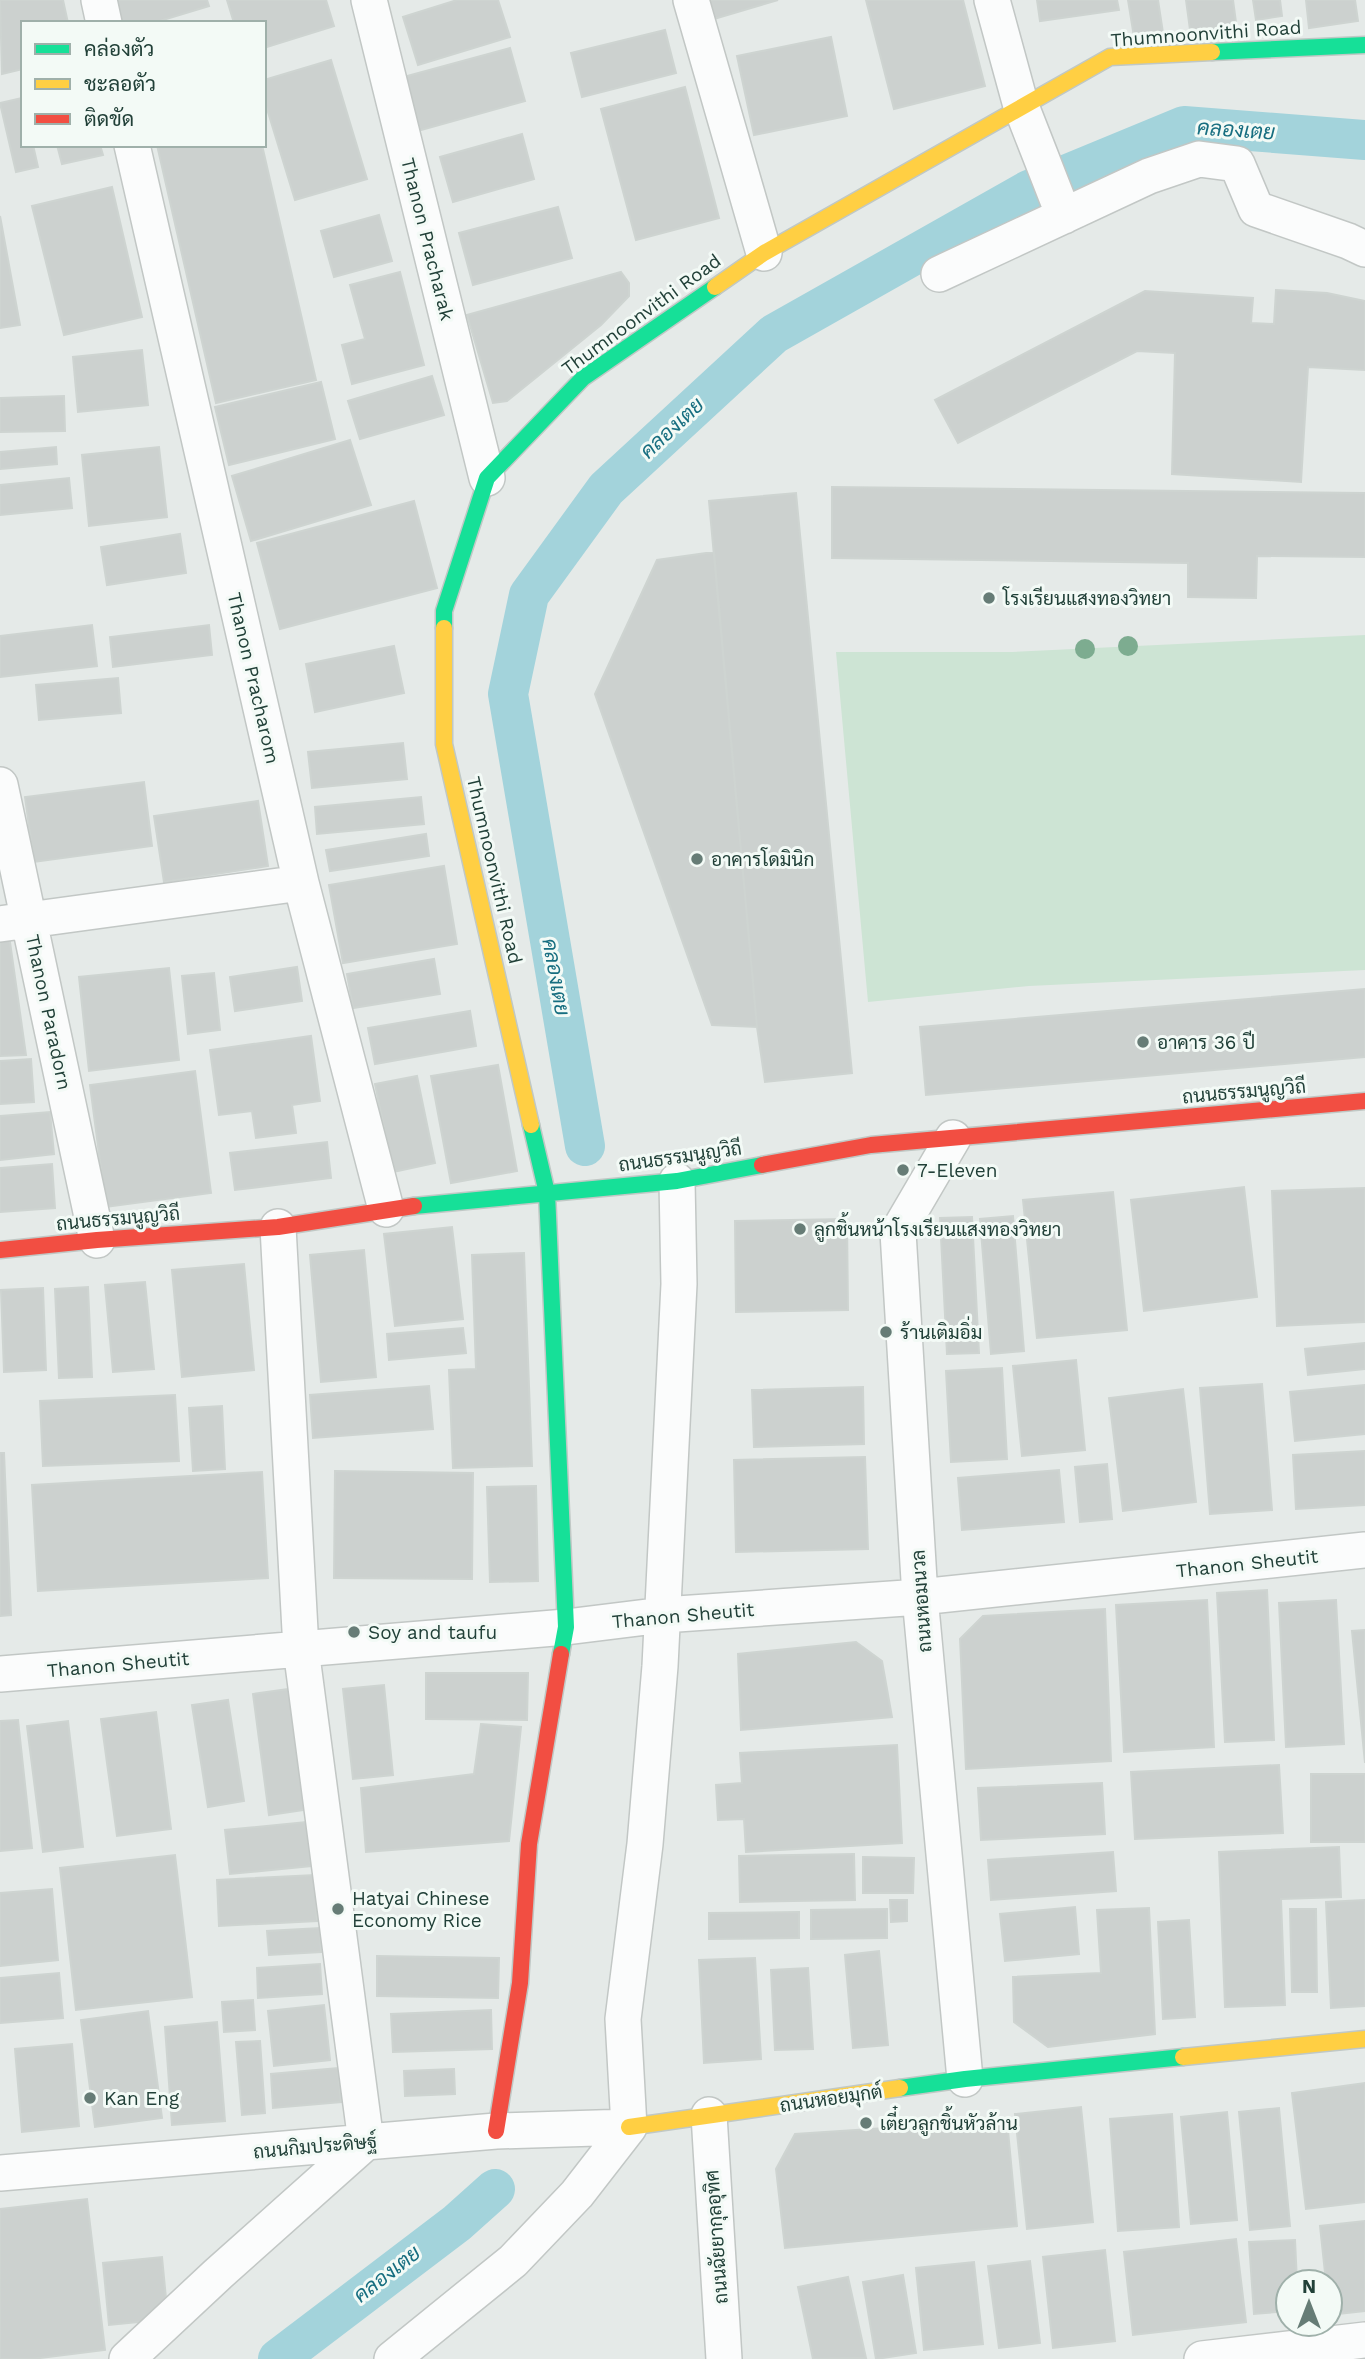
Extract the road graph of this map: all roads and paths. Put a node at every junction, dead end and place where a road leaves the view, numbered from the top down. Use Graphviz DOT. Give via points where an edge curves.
graph roads {
  1 [pos="99,0"];
  2 [pos="369,0"];
  3 [pos="691,0"];
  4 [pos="992,0"];
  5 [pos="104,21"];
  6 [pos="1365,45"];
  7 [pos="1021,106"];
  8 [pos="132,147"];
  9 [pos="1064,216"];
  10 [pos="1365,249"];
  11 [pos="764,253"];
  12 [pos="939,274"];
  13 [pos="487,478"];
  14 [pos="0,785"];
  15 [pos="301,883"];
  16 [pos="15,923"];
  17 [pos="1365,1101"];
  18 [pos="953,1138"];
  19 [pos="677,1181"];
  20 [pos="547,1193"];
  21 [pos="386,1209"];
  22 [pos="278,1227"];
  23 [pos="97,1240"];
  24 [pos="0,1250"];
  25 [pos="1365,1550"];
  26 [pos="920,1597"];
  27 [pos="662,1615"];
  28 [pos="566,1627"];
  29 [pos="301,1649"];
  30 [pos="0,1674"];
  31 [pos="1365,2039"];
  32 [pos="965,2078"];
  33 [pos="709,2115"];
  34 [pos="612,2127"];
  35 [pos="502,2131"];
  36 [pos="366,2142"];
  37 [pos="0,2173"];
  38 [pos="1365,2340"];
  39 [pos="1262,2355"];
  40 [pos="127,2359"];
  41 [pos="392,2359"];
  42 [pos="724,2359"];
  43 [pos="1202,2359"];
  1 -- 5 [label="street"];
  2 -- 13 [label="street, Thanon Pracharak"];
  3 -- 11 [label="street"];
  4 -- 7 [label="street"];
  6 -- 7 [label="street, Thumnoonvithi Road" via="1110,57"];
  7 -- 9 [label="street"];
  7 -- 11 [label="street, Thumnoonvithi Road"];
  8 -- 15 [label="street, Thanon Pracharom"];
  9 -- 10 [label="street" via="1149,176 1199,159 1237,164 1256,209"];
  9 -- 12 [label="street"];
  11 -- 13 [label="street, Thumnoonvithi Road" via="583,378"];
  13 -- 20 [label="street, Thumnoonvithi Road" via="444,611 444,744"];
  14 -- 16 [label="street, Thanon Paradorn"];
  15 -- 16 [label="street"];
  15 -- 21 [label="street, Thanon Pracharom"];
  16 -- 23 [label="street, Thanon Paradorn"];
  17 -- 18 [label="street, ถนนธรรมนูญวิถี"];
  18 -- 19 [label="street, ถนนธรรมนูญวิถี" via="871,1146"];
  18 -- 26 [label="street, ถนนหอมนวล" via="898,1232"];
  19 -- 20 [label="street, ถนนธรรมนูญวิถี"];
  19 -- 27 [label="street" via="679,1283"];
  20 -- 21 [label="street, ถนนธรรมนูญวิถี"];
  20 -- 28 [label="street, Thumnoonvithi Road"];
  21 -- 22 [label="street, ถนนธรรมนูญวิถี"];
  22 -- 23 [label="street, ถนนธรรมนูญวิถี"];
  22 -- 29 [label="street"];
  23 -- 24 [label="street, ถนนธรรมนูญวิถี"];
  25 -- 26 [label="street, Thanon Sheutit"];
  26 -- 27 [label="street, Thanon Sheutit"];
  26 -- 32 [label="street, ถนนหอมนวล"];
  27 -- 28 [label="street, Thanon Sheutit"];
  27 -- 34 [label="street" via="645,1844"];
  28 -- 29 [label="street, Thanon Sheutit"];
  28 -- 35 [label="street, Thumnoonvithi Road" via="529,1844 520,1983"];
  29 -- 30 [label="street, Thanon Sheutit"];
  29 -- 36 [label="street"];
  31 -- 32 [label="street, ถนนหอยมุกต์"];
  32 -- 33 [label="street, ถนนหอยมุกต์"];
  33 -- 34 [label="street, ถนนหอยมุกต์"];
  33 -- 42 [label="street, ถนนฉัยยากุลอุทิศ"];
  34 -- 35 [label="street, ถนนกิมประดิษฐ์"];
  34 -- 41 [label="street" via="577,2194 513,2261"];
  35 -- 36 [label="street, ถนนกิมประดิษฐ์"];
  36 -- 37 [label="street, ถนนกิมประดิษฐ์"];
  36 -- 40 [label="street"];
  38 -- 39 [label="street"];
  39 -- 43 [label="street"];
}
